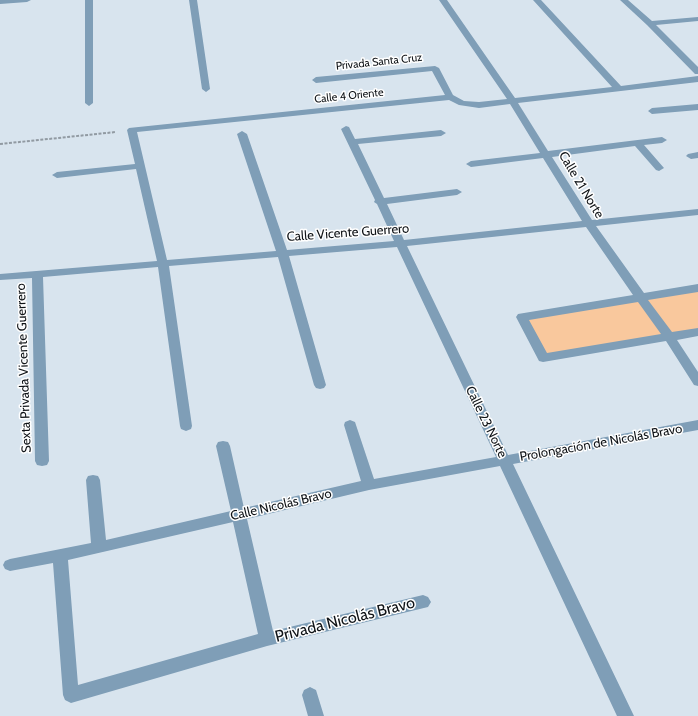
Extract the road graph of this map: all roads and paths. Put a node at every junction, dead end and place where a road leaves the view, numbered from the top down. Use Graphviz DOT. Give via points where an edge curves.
graph roads {
  1 [pos="27,0"];
  2 [pos="89,0"];
  3 [pos="193,0"];
  4 [pos="443,0"];
  5 [pos="537,0"];
  6 [pos="624,0"];
  7 [pos="0,2"];
  8 [pos="698,19"];
  9 [pos="650,23"];
  10 [pos="698,72"];
  11 [pos="698,79"];
  12 [pos="316,80"];
  13 [pos="206,89"];
  14 [pos="619,89"];
  15 [pos="450,97"];
  16 [pos="513,102"];
  17 [pos="89,103"];
  18 [pos="698,107"];
  19 [pos="652,111"];
  20 [pos="346,129"];
  21 [pos="132,130"];
  22 [pos="441,133"];
  23 [pos="242,134"];
  24 [pos="662,140"];
  25 [pos="352,142"];
  26 [pos="637,143"];
  27 [pos="0,144"];
  28 [pos="547,155"];
  29 [pos="471,164"];
  30 [pos="140,166"];
  31 [pos="659,168"];
  32 [pos="57,175"];
  33 [pos="457,192"];
  34 [pos="379,202"];
  35 [pos="698,212"];
  36 [pos="589,224"];
  37 [pos="400,244"];
  38 [pos="282,252"];
  39 [pos="163,264"];
  40 [pos="37,274"];
  41 [pos="0,277"];
  42 [pos="698,288"];
  43 [pos="640,297"];
  44 [pos="698,332"];
  45 [pos="669,337"];
  46 [pos="698,382"];
  47 [pos="320,385"];
  48 [pos="350,424"];
  49 [pos="698,425"];
  50 [pos="186,426"];
  51 [pos="223,446"];
  52 [pos="504,460"];
  53 [pos="42,461"];
  54 [pos="93,480"];
  55 [pos="369,485"];
  56 [pos="239,515"];
  57 [pos="99,547"];
  58 [pos="60,556"];
  59 [pos="10,565"];
  60 [pos="423,602"];
  61 [pos="267,639"];
  62 [pos="310,695"];
  63 [pos="316,716"];
  64 [pos="626,716"];
  1 -- 7 [label="street"];
  2 -- 17 [label="street"];
  3 -- 13 [label="street"];
  4 -- 16 [label="street, Calle 21 Norte"];
  5 -- 14 [label="street"];
  6 -- 9 [label="street"];
  8 -- 9 [label="street"];
  9 -- 10 [label="street"];
  11 -- 14 [label="street, Calle 4 Oriente"];
  12 -- 15 [label="street, Privada Santa Cruz" via="435,68"];
  14 -- 16 [label="street, Calle 4 Oriente"];
  15 -- 16 [label="street, Calle 4 Oriente" via="462,103 478,105"];
  15 -- 21 [label="street, Calle 4 Oriente"];
  16 -- 28 [label="street, Calle 21 Norte"];
  18 -- 19 [label="street"];
  20 -- 25 [label="street, Calle 23 Norte"];
  21 -- 27 [label="path"];
  21 -- 30 [label="street"];
  22 -- 25 [label="street"];
  23 -- 38 [label="street"];
  24 -- 26 [label="street"];
  25 -- 34 [label="street, Calle 23 Norte"];
  26 -- 28 [label="street"];
  26 -- 31 [label="street"];
  28 -- 29 [label="street"];
  28 -- 36 [label="street, Calle 21 Norte"];
  30 -- 32 [label="street"];
  30 -- 39 [label="street"];
  33 -- 34 [label="street"];
  34 -- 37 [label="street, Calle 23 Norte"];
  35 -- 36 [label="street, Calle Vicente Guerrero"];
  36 -- 37 [label="street, Calle Vicente Guerrero"];
  36 -- 43 [label="street, Calle 21 Norte"];
  37 -- 38 [label="street, Calle Vicente Guerrero"];
  37 -- 52 [label="street, Calle 23 Norte"];
  38 -- 39 [label="street, Calle Vicente Guerrero"];
  38 -- 47 [label="street"];
  39 -- 40 [label="street, Calle Vicente Guerrero"];
  39 -- 50 [label="street"];
  40 -- 41 [label="street, Calle Vicente Guerrero"];
  40 -- 53 [label="street, Sexta Privada Vicente Guerrero"];
  42 -- 43 [label="street"];
  43 -- 45 [label="street, Calle 21 Norte"];
  43 -- 45 [label="street" via="522,317 543,358"];
  44 -- 45 [label="street"];
  45 -- 46 [label="street, Calle 21 Norte"];
  48 -- 55 [label="street"];
  49 -- 52 [label="street, Prolongación de Nicolás Bravo"];
  51 -- 56 [label="street"];
  52 -- 55 [label="street, Calle Nicolás Bravo"];
  52 -- 64 [label="street, Calle 23 Norte"];
  54 -- 57 [label="street"];
  55 -- 56 [label="street, Calle Nicolás Bravo"];
  56 -- 57 [label="street, Calle Nicolás Bravo"];
  56 -- 61 [label="street"];
  57 -- 58 [label="street, Calle Nicolás Bravo"];
  58 -- 59 [label="street"];
  58 -- 61 [label="street" via="71,694"];
  60 -- 61 [label="street, Privada Nicolás Bravo"];
  62 -- 63 [label="street"];
}
